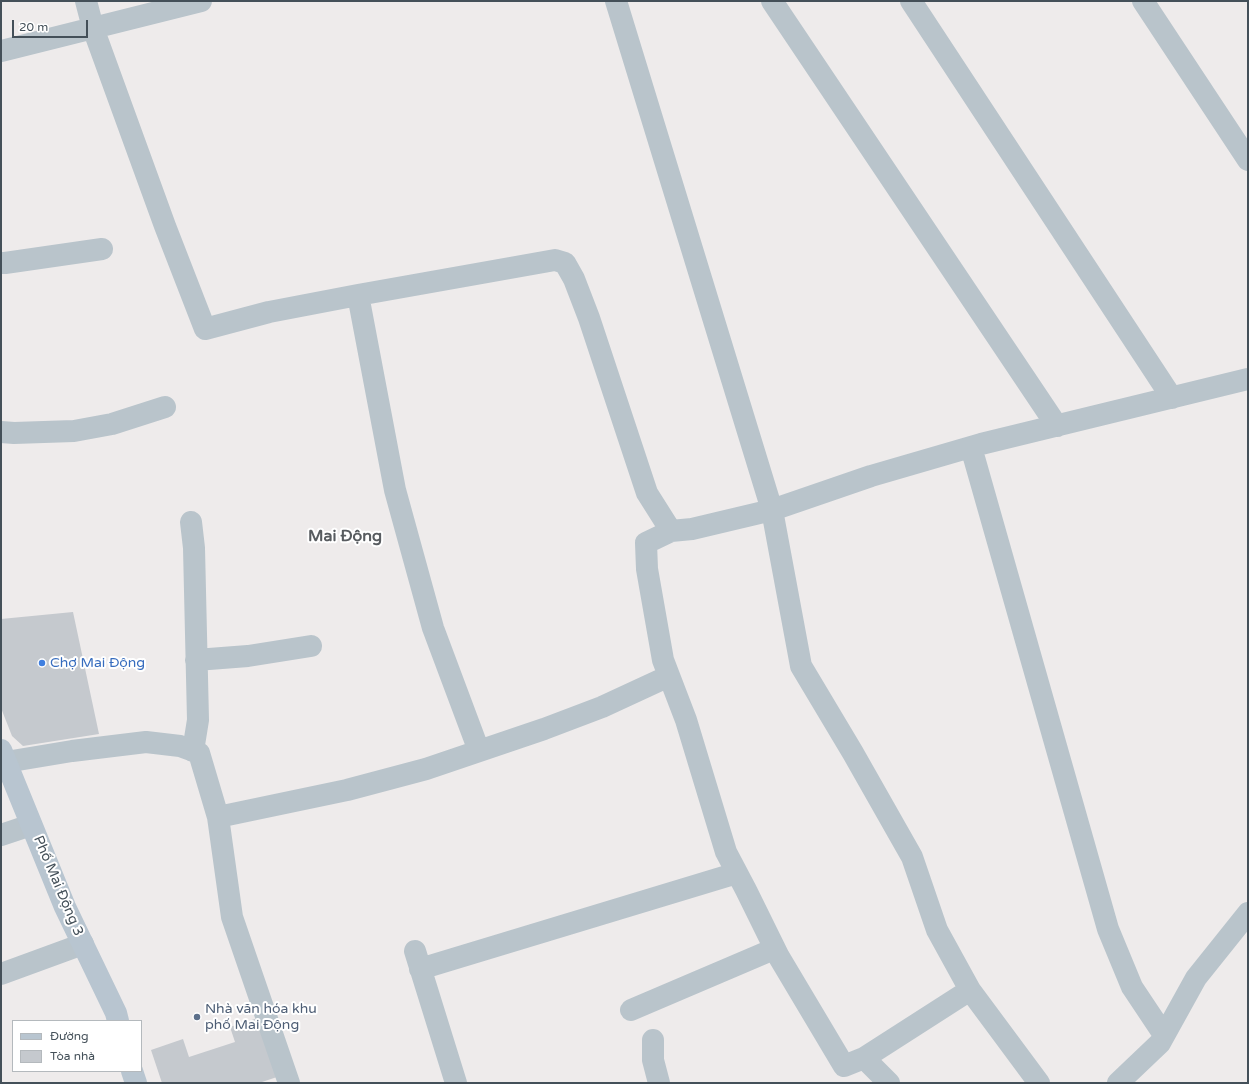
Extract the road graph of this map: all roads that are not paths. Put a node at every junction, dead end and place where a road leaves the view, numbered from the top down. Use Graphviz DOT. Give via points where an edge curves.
graph roads {
  1 [pos="86,1"];
  2 [pos="201,1"];
  3 [pos="616,1"];
  4 [pos="772,1"];
  5 [pos="912,1"];
  6 [pos="1143,1"];
  7 [pos="93,28"];
  8 [pos="1,51"];
  9 [pos="1248,160"];
  10 [pos="102,249"];
  11 [pos="1,263"];
  12 [pos="358,295"];
  13 [pos="1248,380"];
  14 [pos="1172,398"];
  15 [pos="165,407"];
  16 [pos="1057,426"];
  17 [pos="1,432"];
  18 [pos="971,447"];
  19 [pos="772,510"];
  20 [pos="191,522"];
  21 [pos="671,531"];
  22 [pos="311,646"];
  23 [pos="196,660"];
  24 [pos="669,676"];
  25 [pos="193,751"];
  26 [pos="479,751"];
  27 [pos="3,756"];
  28 [pos="218,817"];
  29 [pos="31,825"];
  30 [pos="1,835"];
  31 [pos="737,873"];
  32 [pos="1248,913"];
  33 [pos="83,944"];
  34 [pos="774,949"];
  35 [pos="1,974"];
  36 [pos="970,990"];
  37 [pos="631,1010"];
  38 [pos="118,1020"];
  39 [pos="1164,1035"];
  40 [pos="653,1040"];
  41 [pos="864,1058"];
  42 [pos="132,1072"];
  43 [pos="136,1083"];
  44 [pos="290,1083"];
  45 [pos="456,1083"];
  46 [pos="659,1083"];
  47 [pos="889,1083"];
  48 [pos="1039,1083"];
  49 [pos="1118,1083"];
  1 -- 7 [label="street"];
  2 -- 7 [label="street"];
  3 -- 19 [label="street"];
  4 -- 16 [label="street"];
  5 -- 14 [label="street"];
  6 -- 9 [label="street"];
  7 -- 8 [label="street"];
  7 -- 12 [label="street" via="165,226 206,329 269,312"];
  10 -- 11 [label="street"];
  12 -- 21 [label="street" via="555,260 565,264 590,318 647,493"];
  12 -- 26 [label="street" via="395,490 434,628"];
  13 -- 14 [label="street"];
  14 -- 16 [label="street"];
  15 -- 17 [label="street" via="112,424 74,431"];
  16 -- 18 [label="street"];
  18 -- 19 [label="street" via="871,476"];
  18 -- 39 [label="street" via="1108,928 1132,987"];
  19 -- 21 [label="street" via="692,529"];
  19 -- 36 [label="street" via="801,666 912,857 937,930"];
  20 -- 23 [label="street" via="194,548"];
  21 -- 24 [label="street" via="646,543 647,569 663,660"];
  22 -- 23 [label="street" via="248,656"];
  23 -- 25 [label="street" via="198,720"];
  24 -- 26 [label="street" via="602,707"];
  24 -- 31 [label="street" via="686,720 726,852"];
  25 -- 27 [label="street" via="180,746 146,742 72,752"];
  25 -- 28 [label="street" via="199,753"];
  26 -- 28 [label="street" via="426,769 347,790"];
  27 -- 29 [label="main road, Phố Mai Động 3"];
  28 -- 44 [label="street" via="232,917"];
  29 -- 30 [label="street"];
  29 -- 33 [label="main road, Phố Mai Động 3"];
  31 -- 34 [label="street"];
  31 -- 45 [label="street" via="418,960"];
  32 -- 39 [label="street" via="1196,978"];
  33 -- 35 [label="street"];
  33 -- 38 [label="main road, Phố Mai Động 3"];
  34 -- 37 [label="street"];
  34 -- 41 [label="street" via="844,1066"];
  36 -- 41 [label="street"];
  36 -- 48 [label="street"];
  39 -- 49 [label="street" via="1160,1043"];
  40 -- 46 [label="street" via="653,1060"];
  41 -- 47 [label="street"];
  42 -- 43 [label="main road"];
}
